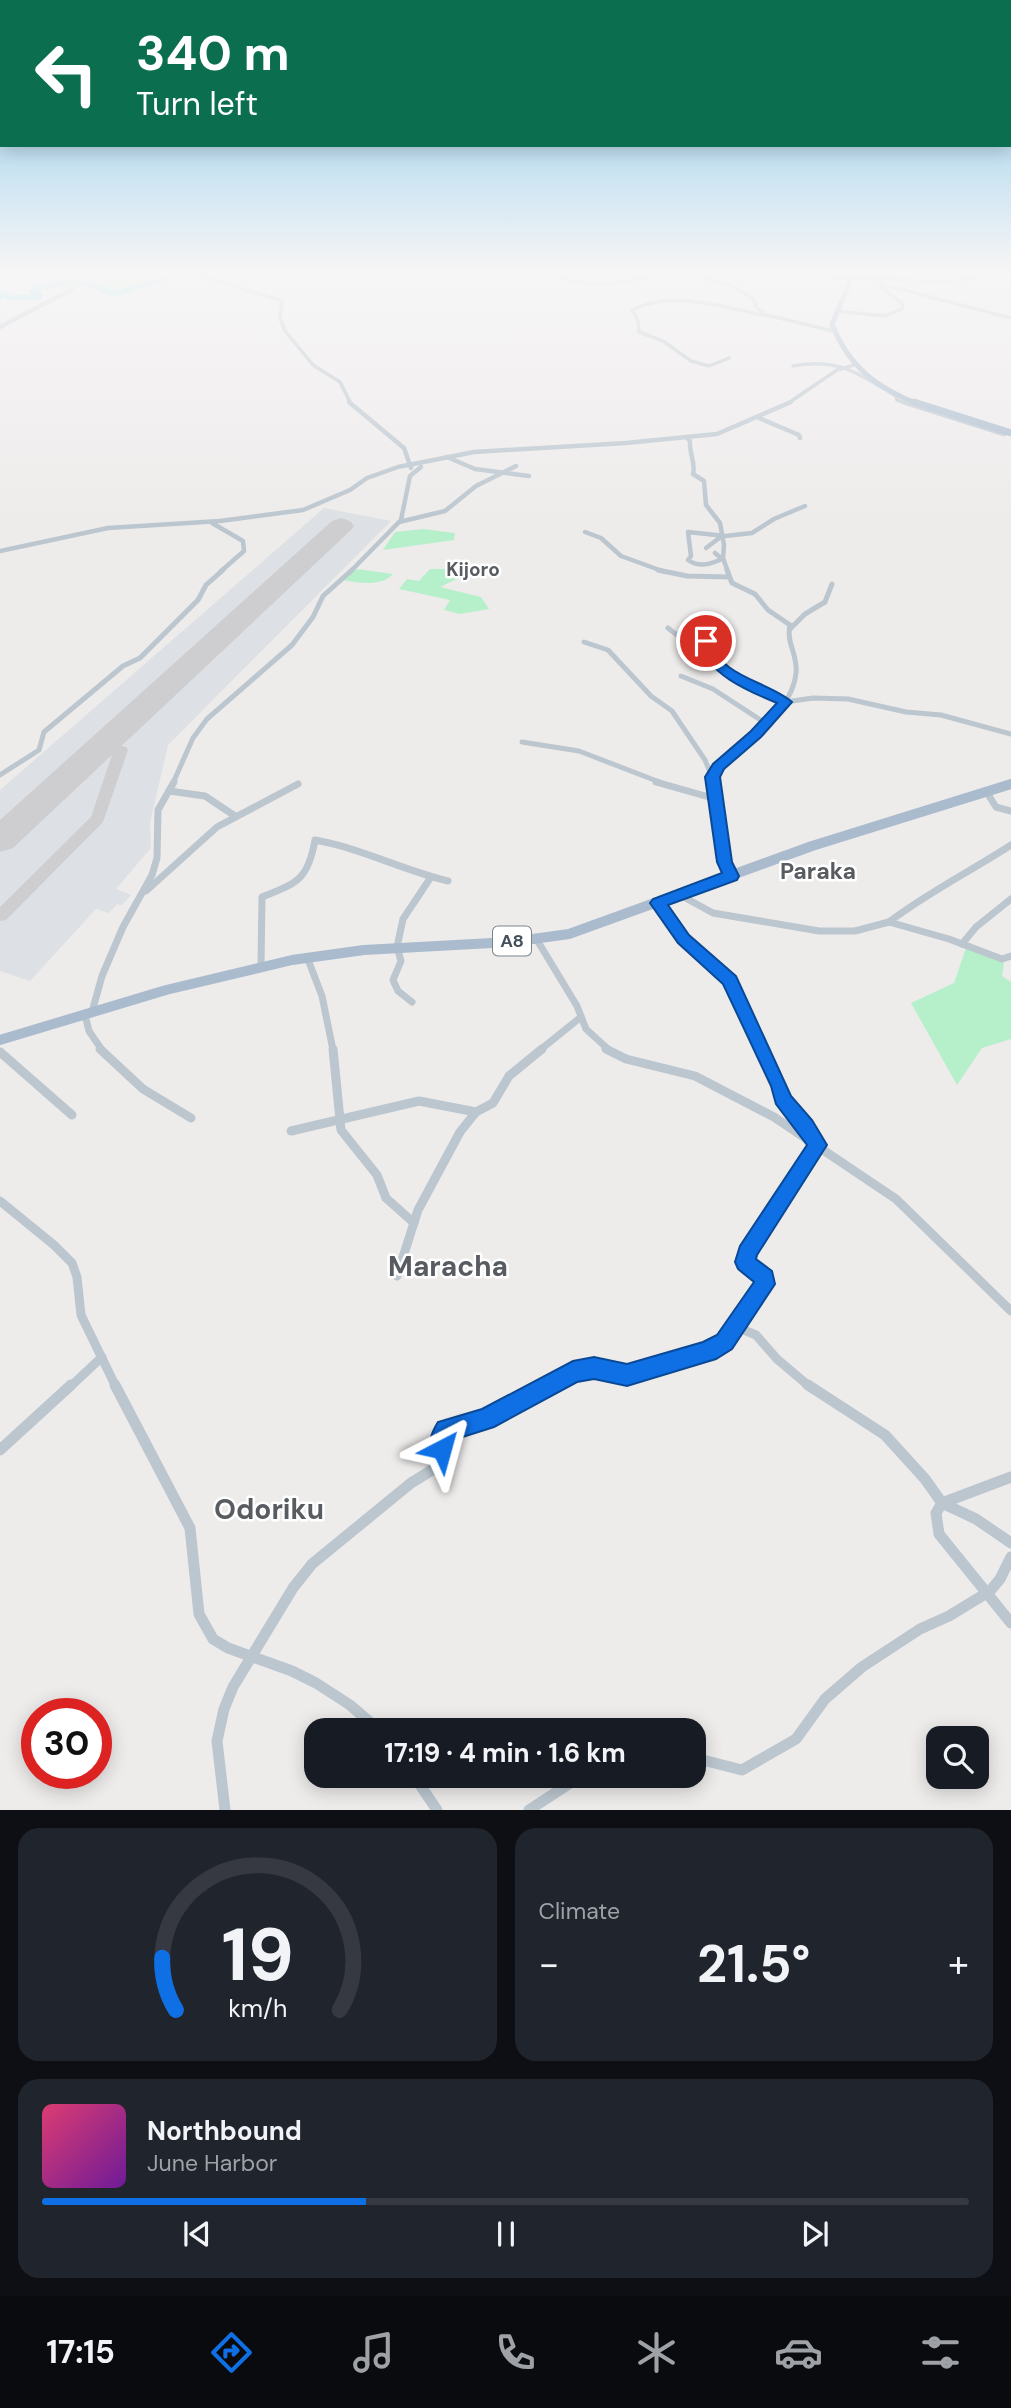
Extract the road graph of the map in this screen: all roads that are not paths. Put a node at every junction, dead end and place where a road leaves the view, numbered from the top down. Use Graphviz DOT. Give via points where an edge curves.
graph roads {
  1 [pos="304,354"];
  2 [pos="679,354"];
  3 [pos="847,354"];
  4 [pos="729,358"];
  5 [pos="853,365"];
  6 [pos="793,366"];
  7 [pos="843,367"];
  8 [pos="759,418"];
  9 [pos="1011,434"];
  10 [pos="686,437"];
  11 [pos="800,438"];
  12 [pos="446,457"];
  13 [pos="516,466"];
  14 [pos="412,469"];
  15 [pos="504,474"];
  16 [pos="529,476"];
  17 [pos="805,506"];
  18 [pos="208,522"];
  19 [pos="398,522"];
  20 [pos="585,532"];
  21 [pos="722,536"];
  22 [pos="706,548"];
  23 [pos="0,551"];
  24 [pos="715,553"];
  25 [pos="723,558"];
  26 [pos="704,565"];
  27 [pos="720,578"];
  28 [pos="731,580"];
  29 [pos="832,584"];
  30 [pos="668,628"];
  31 [pos="790,629"];
  32 [pos="584,642"];
  33 [pos="681,676"];
  34 [pos="785,702"];
  35 [pos="765,723"];
  36 [pos="1011,734"];
  37 [pos="522,742"];
  38 [pos="0,775"];
  39 [pos="712,777"];
  40 [pos="299,784"];
  41 [pos="1011,784"];
  42 [pos="169,791"];
  43 [pos="986,791"];
  44 [pos="716,799"];
  45 [pos="1011,811"];
  46 [pos="236,816"];
  47 [pos="1011,845"];
  48 [pos="731,876"];
  49 [pos="431,877"];
  50 [pos="448,881"];
  51 [pos="142,894"];
  52 [pos="680,895"];
  53 [pos="1011,899"];
  54 [pos="658,903"];
  55 [pos="889,922"];
  56 [pos="537,940"];
  57 [pos="962,944"];
  58 [pos="397,947"];
  59 [pos="1011,956"];
  60 [pos="307,957"];
  61 [pos="1002,959"];
  62 [pos="1011,962"];
  63 [pos="261,965"];
  64 [pos="412,1002"];
  65 [pos="88,1013"];
  66 [pos="581,1017"];
  67 [pos="0,1041"];
  68 [pos="0,1052"];
  69 [pos="476,1112"];
  70 [pos="72,1115"];
  71 [pos="191,1118"];
  72 [pos="339,1118"];
  73 [pos="292,1131"];
  74 [pos="817,1145"];
  75 [pos="0,1201"];
  76 [pos="414,1223"];
  77 [pos="397,1276"];
  78 [pos="1011,1311"];
  79 [pos="734,1326"];
  80 [pos="102,1357"];
  81 [pos="0,1450"];
  82 [pos="1011,1478"];
  83 [pos="942,1503"];
  84 [pos="1011,1543"];
  85 [pos="1011,1558"];
  86 [pos="987,1592"];
  87 [pos="1011,1623"];
  88 [pos="252,1656"];
  89 [pos="365,1718"];
  90 [pos="706,1761"];
  91 [pos="422,1788"];
  92 [pos="563,1788"];
  93 [pos="225,1810"];
  94 [pos="437,1810"];
  95 [pos="529,1810"];
  1 -- 14 [label="street" via="340,382 349,402 404,448"];
  2 -- 4 [label="street" via="709,366"];
  3 -- 5 [label="main road"];
  5 -- 7 [label="street"];
  5 -- 9 [label="main road" via="920,405"];
  6 -- 7 [label="street" via="819,362"];
  7 -- 8 [label="street" via="804,395"];
  7 -- 9 [label="street" via="896,400"];
  8 -- 10 [label="street" via="717,434"];
  8 -- 11 [label="street"];
  10 -- 12 [label="street"];
  10 -- 21 [label="street" via="695,468 692,474 704,481 706,505 720,523"];
  12 -- 14 [label="street"];
  12 -- 15 [label="street"];
  13 -- 15 [label="street"];
  14 -- 18 [label="street" via="367,478 305,509"];
  14 -- 19 [label="street"];
  15 -- 16 [label="street"];
  15 -- 19 [label="street" via="476,486 445,511"];
  17 -- 21 [label="street" via="752,533"];
  18 -- 23 [label="street" via="96,530"];
  18 -- 38 [label="street" via="239,538 244,551 208,582 198,600 141,656 44,732 39,750"];
  19 -- 42 [label="street" via="323,596 313,617 278,659 205,722"];
  20 -- 27 [label="street" via="645,567"];
  21 -- 22 [label="street"];
  21 -- 25 [label="street"];
  21 -- 26 [label="street" via="688,532 688,560"];
  24 -- 25 [label="street"];
  25 -- 26 [label="street"];
  25 -- 28 [label="street"];
  26 -- 27 [label="street"];
  27 -- 28 [label="street"];
  28 -- 31 [label="street" via="755,594"];
  29 -- 31 [label="street" via="825,602"];
  30 -- 34 [label="street" via="677,635 706,641 719,666"];
  31 -- 34 [label="street" via="787,639 796,674"];
  32 -- 39 [label="street" via="608,650 651,696 672,711"];
  33 -- 35 [label="street" via="711,688"];
  34 -- 35 [label="street"];
  34 -- 36 [label="street" via="848,699 941,715"];
  35 -- 39 [label="street"];
  37 -- 44 [label="street" via="579,751"];
  39 -- 44 [label="street"];
  40 -- 46 [label="street"];
  41 -- 43 [label="main road, A8"];
  42 -- 46 [label="street" via="205,795"];
  42 -- 51 [label="street" via="158,810 157,858"];
  43 -- 45 [label="street" via="996,807"];
  43 -- 48 [label="main road, A8"];
  44 -- 48 [label="street"];
  46 -- 51 [label="street" via="217,827"];
  47 -- 55 [label="street"];
  48 -- 52 [label="main road, A8"];
  49 -- 50 [label="street"];
  49 -- 58 [label="street" via="403,919"];
  49 -- 63 [label="street" via="345,845 315,840 312,858 298,882 262,897"];
  51 -- 65 [label="street" via="123,927"];
  52 -- 54 [label="main road, A8"];
  52 -- 55 [label="street" via="713,913 819,931 855,931"];
  53 -- 57 [label="street"];
  54 -- 56 [label="main road, A8" via="583,930"];
  54 -- 74 [label="street" via="684,939 730,980 783,1099"];
  55 -- 57 [label="street"];
  56 -- 58 [label="main road, A8"];
  56 -- 66 [label="street"];
  57 -- 61 [label="street"];
  58 -- 60 [label="main road, A8"];
  58 -- 64 [label="street" via="401,961 393,979 398,991"];
  59 -- 61 [label="street"];
  60 -- 63 [label="main road, A8"];
  60 -- 72 [label="street" via="333,1046"];
  61 -- 62 [label="street"];
  63 -- 65 [label="main road, A8"];
  65 -- 67 [label="main road, A8"];
  65 -- 71 [label="street" via="86,1025 110,1061 147,1093"];
  66 -- 69 [label="street" via="509,1076 493,1103"];
  66 -- 74 [label="street" via="596,1041 619,1056 695,1076 754,1105"];
  68 -- 70 [label="street"];
  69 -- 72 [label="street" via="419,1101"];
  69 -- 76 [label="street" via="445,1156"];
  72 -- 73 [label="street"];
  72 -- 76 [label="street" via="346,1138 377,1175 386,1198"];
  74 -- 78 [label="street" via="896,1199"];
  74 -- 79 [label="street" via="747,1253 745,1262 765,1284"];
  75 -- 80 [label="street" via="76,1268 76,1301"];
  76 -- 77 [label="street"];
  79 -- 83 [label="street" via="756,1335 814,1390 885,1435"];
  79 -- 88 [label="street" via="728,1339 708,1351 627,1375 594,1368 573,1372 486,1419 446,1430 439,1464 312,1564"];
  80 -- 81 [label="street"];
  80 -- 88 [label="street" via="189,1527 196,1548 196,1612 203,1629 216,1643"];
  82 -- 83 [label="street"];
  83 -- 84 [label="street"];
  83 -- 86 [label="street" via="934,1518 942,1540"];
  85 -- 86 [label="street"];
  86 -- 87 [label="street"];
  86 -- 90 [label="street" via="862,1667 825,1699 796,1739 742,1770"];
  88 -- 89 [label="street" via="317,1685"];
  88 -- 93 [label="street" via="233,1687 219,1729"];
  91 -- 94 [label="street"];
  92 -- 95 [label="street"];
}
